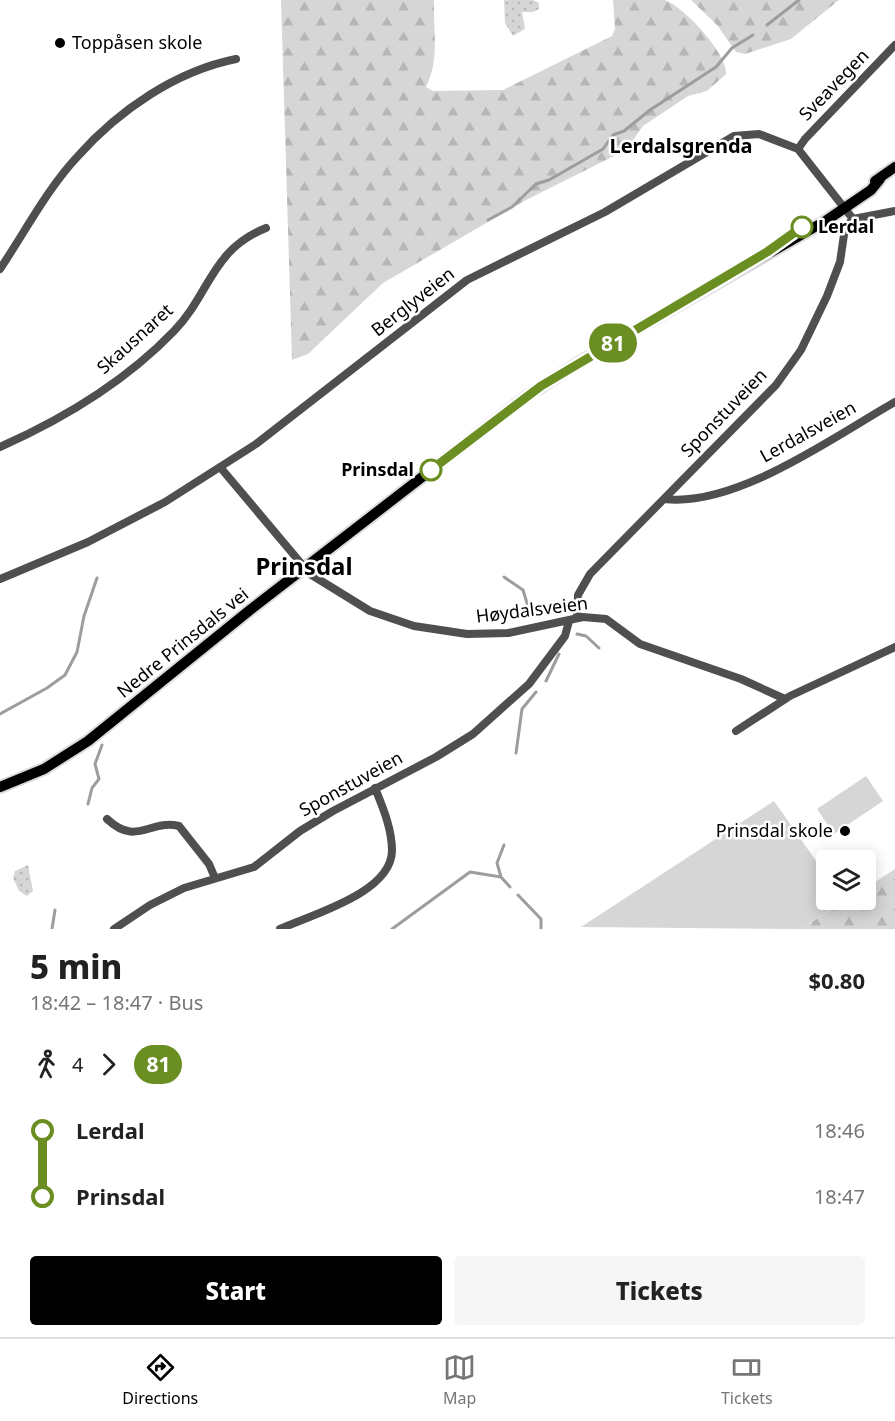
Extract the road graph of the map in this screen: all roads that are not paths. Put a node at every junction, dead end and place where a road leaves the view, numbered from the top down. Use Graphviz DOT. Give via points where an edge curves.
graph roads {
  1 [pos="895,45"];
  2 [pos="236,60"];
  3 [pos="798,149"];
  4 [pos="895,167"];
  5 [pos="843,205"];
  6 [pos="895,211"];
  7 [pos="853,219"];
  8 [pos="266,228"];
  9 [pos="0,269"];
  10 [pos="895,402"];
  11 [pos="0,447"];
  12 [pos="220,467"];
  13 [pos="664,499"];
  14 [pos="304,568"];
  15 [pos="0,579"];
  16 [pos="573,620"];
  17 [pos="895,647"];
  18 [pos="785,699"];
  19 [pos="736,731"];
  20 [pos="0,786"];
  21 [pos="375,788"];
  22 [pos="107,819"];
  23 [pos="215,878"];
  24 [pos="114,929"];
  25 [pos="280,929"];
  1 -- 3 [label="street, Sveavegen"];
  2 -- 9 [label="street" via="197,70 136,104 111,124 57,183"];
  3 -- 5 [label="street"];
  3 -- 12 [label="street, Berglyveien" via="759,134 734,136 614,208 489,267 453,290 256,444"];
  4 -- 5 [label="main road, Nedre Prinsdals vei" via="870,190"];
  5 -- 7 [label="street"];
  5 -- 14 [label="main road, Nedre Prinsdals vei" via="532,392"];
  6 -- 7 [label="street"];
  7 -- 13 [label="street, Sponstuveien" via="845,228 837,270 801,350 756,408"];
  8 -- 11 [label="street, Skausnaret" via="219,261 188,314 143,359 71,410"];
  10 -- 13 [label="street, Lerdalsveien" via="776,471 716,494"];
  12 -- 14 [label="street, Høydalsveien"];
  12 -- 15 [label="street, Berglyveien" via="116,528"];
  13 -- 16 [label="street, Sponstuveien" via="585,580"];
  14 -- 16 [label="street, Høydalsveien" via="329,588 370,611 428,629 488,634"];
  14 -- 20 [label="main road, Nedre Prinsdals vei" via="72,752 44,769"];
  16 -- 18 [label="street, Høydalsveien" via="606,619 640,644 733,675"];
  16 -- 21 [label="street, Sponstuveien" via="529,684 482,727 436,757"];
  17 -- 18 [label="street"];
  18 -- 19 [label="street"];
  21 -- 23 [label="street, Sponstuveien" via="300,831 254,867"];
  21 -- 25 [label="street" via="392,852 382,879"];
  22 -- 23 [label="street" via="120,829 136,833 179,825"];
  23 -- 24 [label="street, Sponstuveien" via="159,900"];
}
